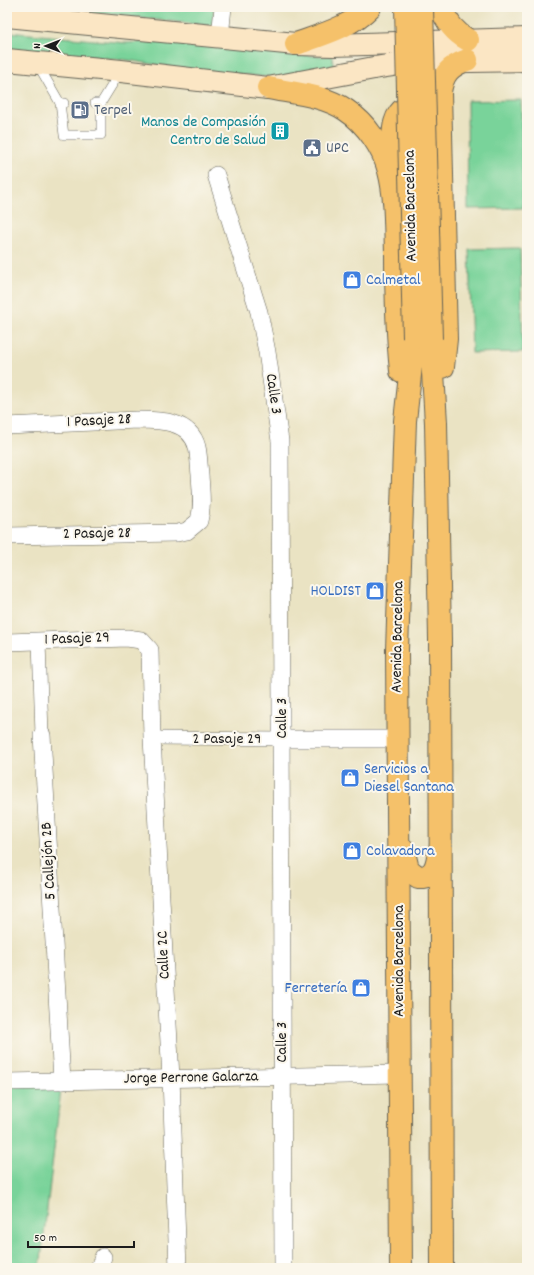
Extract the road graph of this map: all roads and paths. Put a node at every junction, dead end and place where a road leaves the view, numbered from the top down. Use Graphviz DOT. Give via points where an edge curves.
graph roads {
  1 [pos="223,7"];
  2 [pos="370,7"];
  3 [pos="406,7"];
  4 [pos="422,7"];
  5 [pos="441,7"];
  6 [pos="7,16"];
  7 [pos="220,37"];
  8 [pos="527,40"];
  9 [pos="296,44"];
  10 [pos="472,50"];
  11 [pos="7,60"];
  12 [pos="527,60"];
  13 [pos="37,64"];
  14 [pos="121,71"];
  15 [pos="268,88"];
  16 [pos="441,131"];
  17 [pos="216,175"];
  18 [pos="394,203"];
  19 [pos="422,338"];
  20 [pos="405,421"];
  21 [pos="436,423"];
  22 [pos="7,426"];
  23 [pos="187,531"];
  24 [pos="7,536"];
  25 [pos="39,641"];
  26 [pos="7,642"];
  27 [pos="146,644"];
  28 [pos="42,735"];
  29 [pos="152,738"];
  30 [pos="282,739"];
  31 [pos="397,739"];
  32 [pos="399,828"];
  33 [pos="442,832"];
  34 [pos="399,1074"];
  35 [pos="282,1077"];
  36 [pos="171,1078"];
  37 [pos="62,1081"];
  38 [pos="7,1082"];
  39 [pos="178,1268"];
  40 [pos="283,1268"];
  41 [pos="402,1268"];
  42 [pos="442,1268"];
  1 -- 7 [label="street"];
  2 -- 9 [label="main road" via="337,29"];
  3 -- 19 [label="main road, Avenida Barcelona, bridge"];
  4 -- 19 [label="main road, Avenida Barcelona, bridge"];
  5 -- 10 [label="main road" via="452,29"];
  6 -- 7 [label="main road"];
  7 -- 9 [label="main road"];
  8 -- 10 [label="main road"];
  9 -- 10 [label="main road"];
  10 -- 12 [label="main road"];
  10 -- 15 [label="main road"];
  10 -- 16 [label="main road" via="446,72 442,80"];
  11 -- 13 [label="main road"];
  13 -- 14 [label="main road"];
  13 -- 14 [label="lane" via="63,103 64,135 101,135 98,103"];
  14 -- 15 [label="main road"];
  15 -- 18 [label="main road" via="319,98 345,109 357,118 369,132 384,158 389,171"];
  16 -- 18 [label="main road" via="438,120 430,108 413,106 399,113 393,132"];
  16 -- 21 [label="main road" via="446,339"];
  17 -- 30 [label="street, Calle 3" via="259,312 280,441"];
  18 -- 20 [label="main road" via="398,340"];
  19 -- 20 [label="main road, Avenida Barcelona"];
  19 -- 21 [label="main road, Avenida Barcelona"];
  20 -- 31 [label="main road, Avenida Barcelona" via="397,650"];
  21 -- 33 [label="main road, Avenida Barcelona"];
  22 -- 23 [label="street, 1 Pasaje 28" via="156,420 178,425 188,431 197,447 202,500 199,521"];
  23 -- 24 [label="street, 2 Pasaje 28"];
  25 -- 26 [label="street, 1 Pasaje 29"];
  25 -- 27 [label="street, 1 Pasaje 29" via="127,638 141,640"];
  25 -- 28 [label="street, 5 Callejón 2B"];
  27 -- 29 [label="street, Calle 2C" via="151,655"];
  28 -- 37 [label="street, 5 Callejón 2B"];
  29 -- 30 [label="street, 2 Pasaje 29"];
  29 -- 36 [label="street, Calle 2C"];
  30 -- 31 [label="street, 2 Pasaje 29"];
  30 -- 35 [label="street, Calle 3"];
  31 -- 32 [label="main road, Avenida Barcelona"];
  32 -- 33 [label="main road" via="408,869 418,877 428,876 435,870"];
  32 -- 34 [label="main road, Avenida Barcelona"];
  33 -- 42 [label="main road, Avenida Barcelona"];
  34 -- 35 [label="street, Jorge Perrone Galarza"];
  34 -- 41 [label="main road, Avenida Barcelona"];
  35 -- 36 [label="street, Jorge Perrone Galarza"];
  35 -- 40 [label="street, Calle 3"];
  36 -- 37 [label="street, Jorge Perrone Galarza"];
  36 -- 39 [label="street, Calle 2C"];
  37 -- 38 [label="street, Jorge Perrone Galarza"];
}
